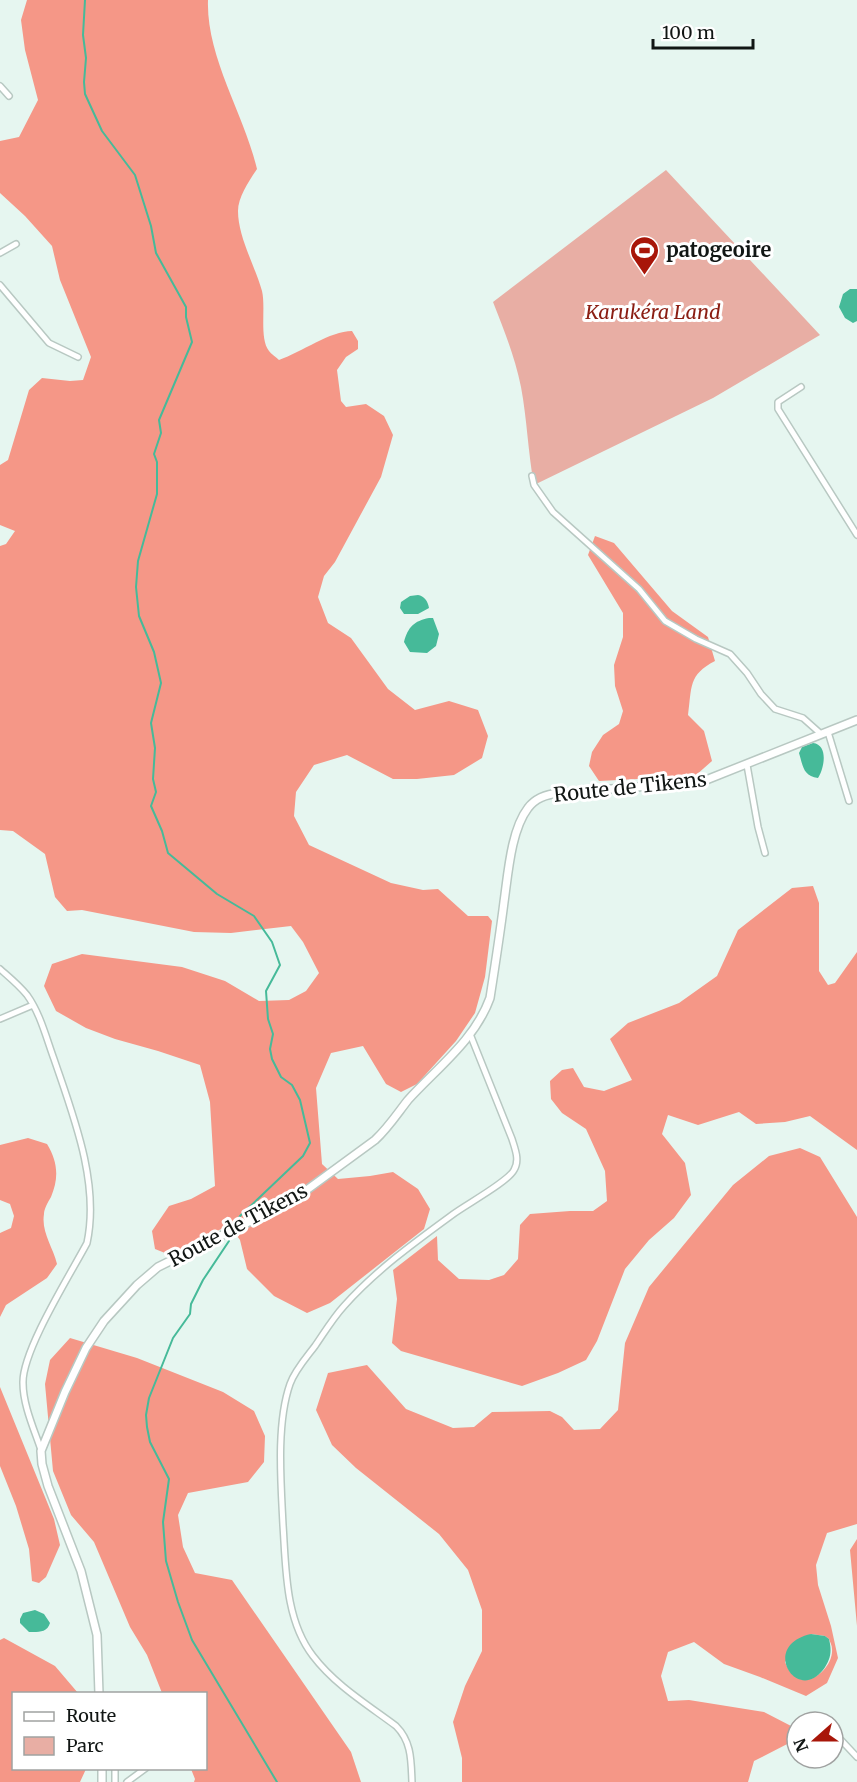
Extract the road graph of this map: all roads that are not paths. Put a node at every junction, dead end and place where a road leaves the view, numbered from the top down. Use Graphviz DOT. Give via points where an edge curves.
graph roads {
  1 [pos="0,86"];
  2 [pos="9,96"];
  3 [pos="16,244"];
  4 [pos="0,253"];
  5 [pos="0,285"];
  6 [pos="78,357"];
  7 [pos="801,387"];
  8 [pos="532,476"];
  9 [pos="857,535"];
  10 [pos="857,720"];
  11 [pos="824,733"];
  12 [pos="747,765"];
  13 [pos="849,801"];
  14 [pos="765,853"];
  15 [pos="0,969"];
  16 [pos="33,1005"];
  17 [pos="0,1019"];
  18 [pos="470,1034"];
  19 [pos="41,1451"];
  20 [pos="99,1692"];
  21 [pos="845,1744"];
  22 [pos="857,1757"];
  23 [pos="143,1770"];
  24 [pos="127,1782"];
  25 [pos="412,1782"];
  1 -- 2 [label="street"];
  3 -- 4 [label="street"];
  5 -- 6 [label="street" via="49,343"];
  7 -- 9 [label="street" via="778,402 778,409"];
  8 -- 11 [label="street" via="553,512 639,589 665,621 730,654 775,709 804,718"];
  10 -- 11 [label="street, Route de Tikens"];
  11 -- 12 [label="street, Route de Tikens"];
  11 -- 13 [label="street"];
  12 -- 14 [label="street"];
  12 -- 18 [label="street, Route de Tikens" via="701,782 560,792 534,801 523,816 514,845 490,998 484,1015"];
  15 -- 16 [label="street"];
  16 -- 17 [label="street"];
  16 -- 19 [label="street" via="73,1114 91,1210 87,1243 23,1367 23,1385"];
  18 -- 19 [label="street, Route de Tikens" via="375,1140 293,1200 158,1268 137,1286 104,1321 86,1348"];
  18 -- 25 [label="street" via="512,1139 516,1168 378,1273 342,1308 294,1376 283,1422 280,1478 287,1577 301,1634 312,1655 331,1676 405,1735 410,1747"];
  19 -- 20 [label="street" via="48,1486 81,1571 97,1635"];
  21 -- 22 [label="street"];
  23 -- 24 [label="street"];
}
